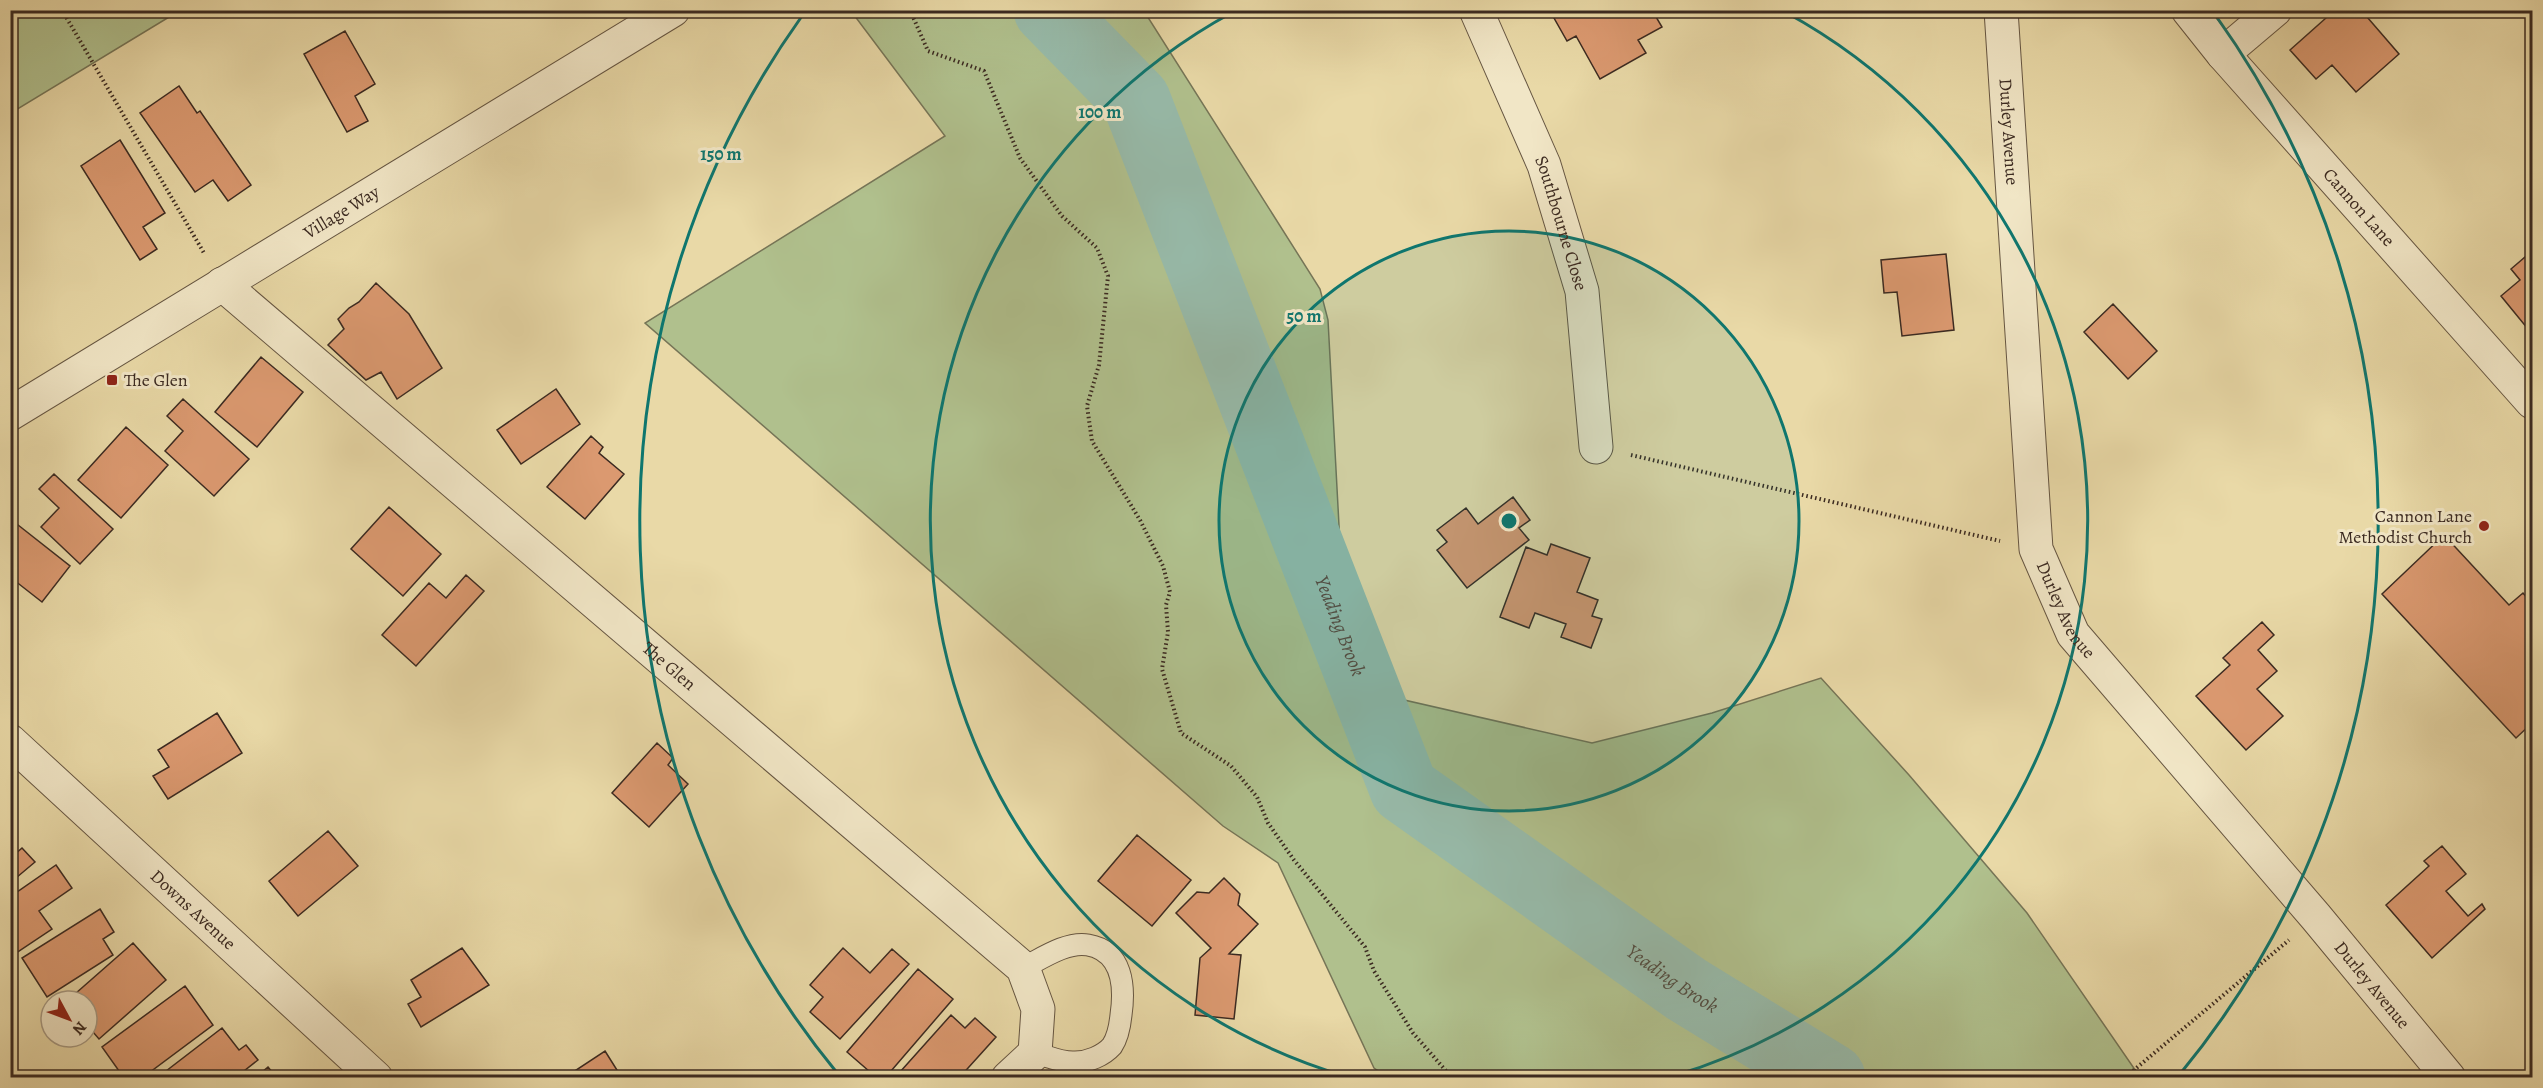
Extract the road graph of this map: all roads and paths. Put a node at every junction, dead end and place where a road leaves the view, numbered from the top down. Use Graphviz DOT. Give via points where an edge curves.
graph roads {
  1 [pos="62,10"];
  2 [pos="673,10"];
  3 [pos="910,10"];
  4 [pos="1476,10"];
  5 [pos="2001,10"];
  6 [pos="2188,10"];
  7 [pos="2275,10"];
  8 [pos="2223,54"];
  9 [pos="222,284"];
  10 [pos="2532,400"];
  11 [pos="10,414"];
  12 [pos="1596,447"];
  13 [pos="2036,549"];
  14 [pos="10,741"];
  15 [pos="2316,917"];
  16 [pos="1023,968"];
  17 [pos="1035,1053"];
  18 [pos="376,1077"];
  19 [pos="1008,1077"];
  20 [pos="1456,1077"];
  21 [pos="2140,1077"];
  22 [pos="2449,1077"];
  1 -- 9 [label="path"];
  2 -- 9 [label="street, Village Way"];
  3 -- 20 [label="path" via="928,51 984,71 1020,158 1062,216 1097,248 1108,276 1099,365 1087,406 1092,441 1163,566 1170,592 1162,669 1181,733 1231,766 1257,797 1268,823 1294,860 1365,947 1374,971 1413,1033"];
  4 -- 12 [label="street, Southbourne Close" via="1544,165 1582,291"];
  5 -- 13 [label="street, Durley Avenue"];
  6 -- 8 [label="street, Cannon Lane"];
  7 -- 8 [label="street"];
  8 -- 10 [label="street, Cannon Lane"];
  9 -- 11 [label="street, Village Way"];
  9 -- 16 [label="street, The Glen"];
  12 -- 13 [label="path"];
  13 -- 15 [label="street, Durley Avenue" via="2073,634"];
  14 -- 18 [label="street, Downs Avenue"];
  15 -- 21 [label="path" via="2134,1070"];
  15 -- 22 [label="street, Durley Avenue"];
  16 -- 17 [label="street, The Glen" via="1038,1009"];
  16 -- 17 [label="lane" via="1071,946 1088,945 1107,954 1121,972 1124,992 1119,1030 1112,1046 1095,1058 1074,1063"];
  17 -- 19 [label="street"];
}
